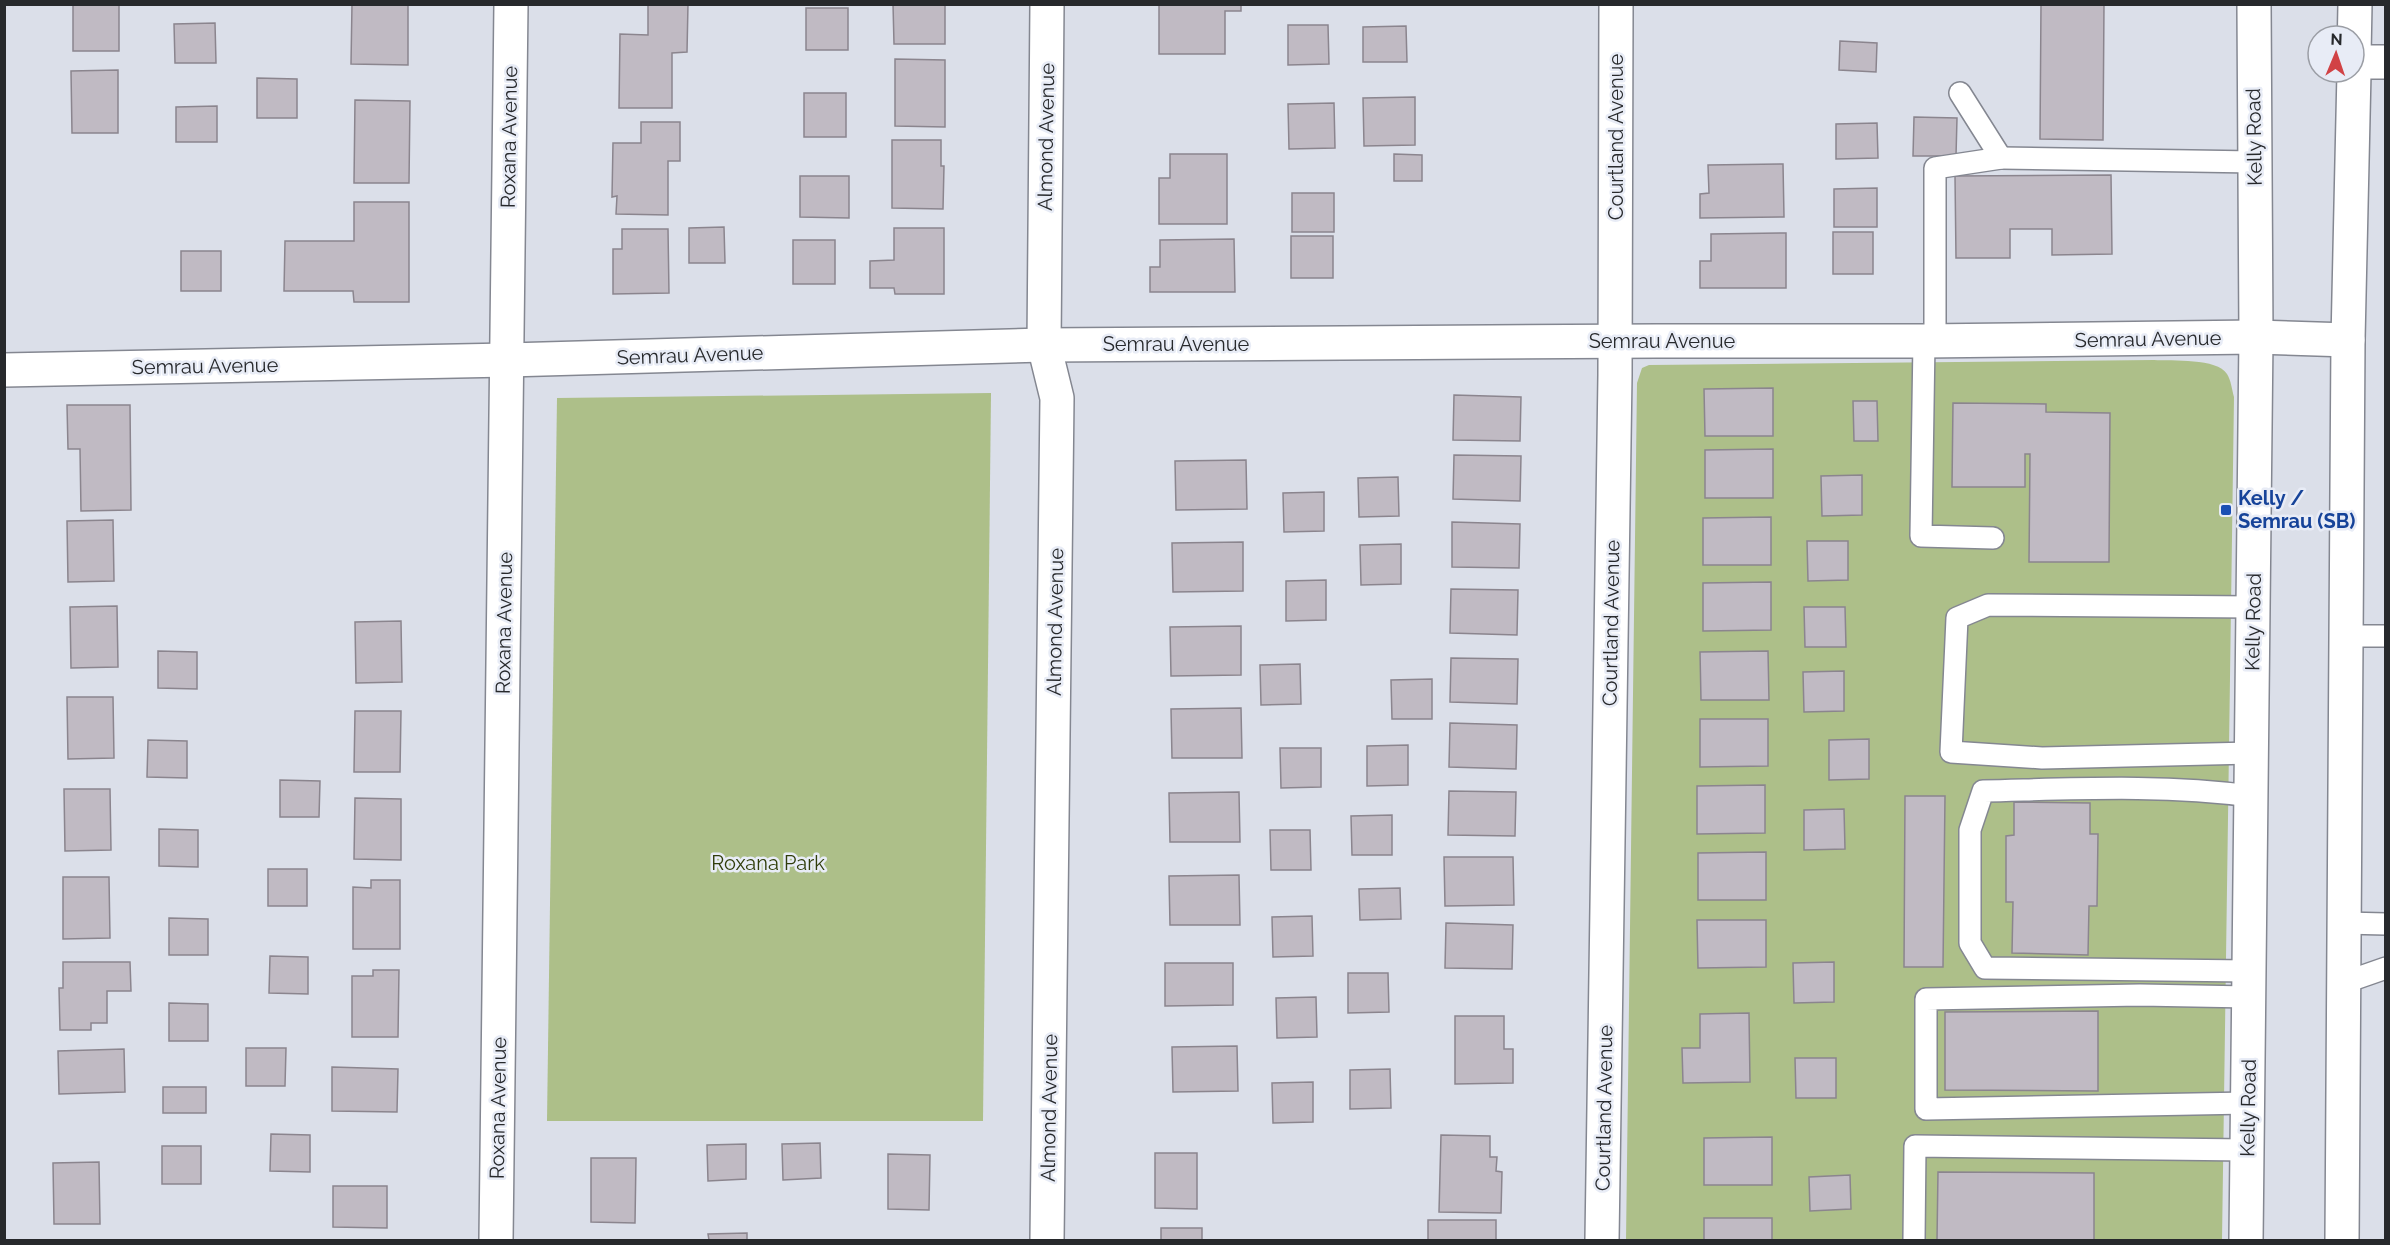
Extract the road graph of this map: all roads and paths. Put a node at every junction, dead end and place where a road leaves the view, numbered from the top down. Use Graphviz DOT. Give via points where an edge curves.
graph roads {
  1 [pos="511,4"];
  2 [pos="1047,4"];
  3 [pos="1616,4"];
  4 [pos="2253,4"];
  5 [pos="2355,4"];
  6 [pos="2355,24"];
  7 [pos="2366,62"];
  8 [pos="2385,62"];
  9 [pos="2354,84"];
  10 [pos="1960,93"];
  11 [pos="2001,158"];
  12 [pos="2255,162"];
  13 [pos="2256,337"];
  14 [pos="2348,340"];
  15 [pos="1615,341"];
  16 [pos="1929,341"];
  17 [pos="1044,345"];
  18 [pos="508,360"];
  19 [pos="4,370"];
  20 [pos="1993,538"];
  21 [pos="2253,607"];
  22 [pos="2346,636"];
  23 [pos="2385,636"];
  24 [pos="2252,753"];
  25 [pos="2251,796"];
  26 [pos="2344,923"];
  27 [pos="2385,924"];
  28 [pos="2385,968"];
  29 [pos="2343,983"];
  30 [pos="2249,984"];
  31 [pos="2248,1104"];
  32 [pos="2247,1150"];
  33 [pos="496,1240"];
  34 [pos="1047,1240"];
  35 [pos="1602,1240"];
  36 [pos="1914,1240"];
  37 [pos="2246,1240"];
  38 [pos="2342,1240"];
  1 -- 18 [label="street, Roxana Avenue"];
  2 -- 17 [label="street, Almond Avenue"];
  3 -- 15 [label="street, Courtland Avenue"];
  4 -- 12 [label="street, Kelly Road"];
  5 -- 6 [label="street"];
  7 -- 8 [label="street"];
  9 -- 14 [label="street"];
  10 -- 11 [label="lane"];
  11 -- 12 [label="lane"];
  11 -- 16 [label="lane" via="1935,168"];
  12 -- 13 [label="street, Kelly Road"];
  13 -- 14 [label="street, Semrau Avenue"];
  13 -- 16 [label="street, Semrau Avenue"];
  13 -- 21 [label="street, Kelly Road"];
  14 -- 22 [label="street"];
  15 -- 16 [label="street, Semrau Avenue"];
  15 -- 17 [label="street, Semrau Avenue"];
  15 -- 35 [label="street, Courtland Avenue"];
  16 -- 20 [label="lane" via="1921,536"];
  17 -- 18 [label="street, Semrau Avenue"];
  17 -- 34 [label="street, Almond Avenue" via="1057,398"];
  18 -- 19 [label="street, Semrau Avenue"];
  18 -- 33 [label="street, Roxana Avenue"];
  21 -- 24 [label="street, Kelly Road"];
  21 -- 24 [label="lane" via="1988,605 1956,618 1951,752 2042,758"];
  22 -- 23 [label="lane"];
  22 -- 26 [label="street"];
  24 -- 25 [label="street, Kelly Road"];
  25 -- 30 [label="street, Kelly Road"];
  25 -- 30 [label="lane" via="2122,787 1983,791 1970,830 1970,943 1984,968"];
  26 -- 27 [label="lane"];
  26 -- 29 [label="street"];
  28 -- 29 [label="lane"];
  29 -- 38 [label="street"];
  30 -- 31 [label="street, Kelly Road"];
  30 -- 31 [label="lane" via="2140,995 1926,999 1926,1109"];
  31 -- 32 [label="street, Kelly Road"];
  32 -- 36 [label="lane" via="1916,1146"];
  32 -- 37 [label="street, Kelly Road"];
}
